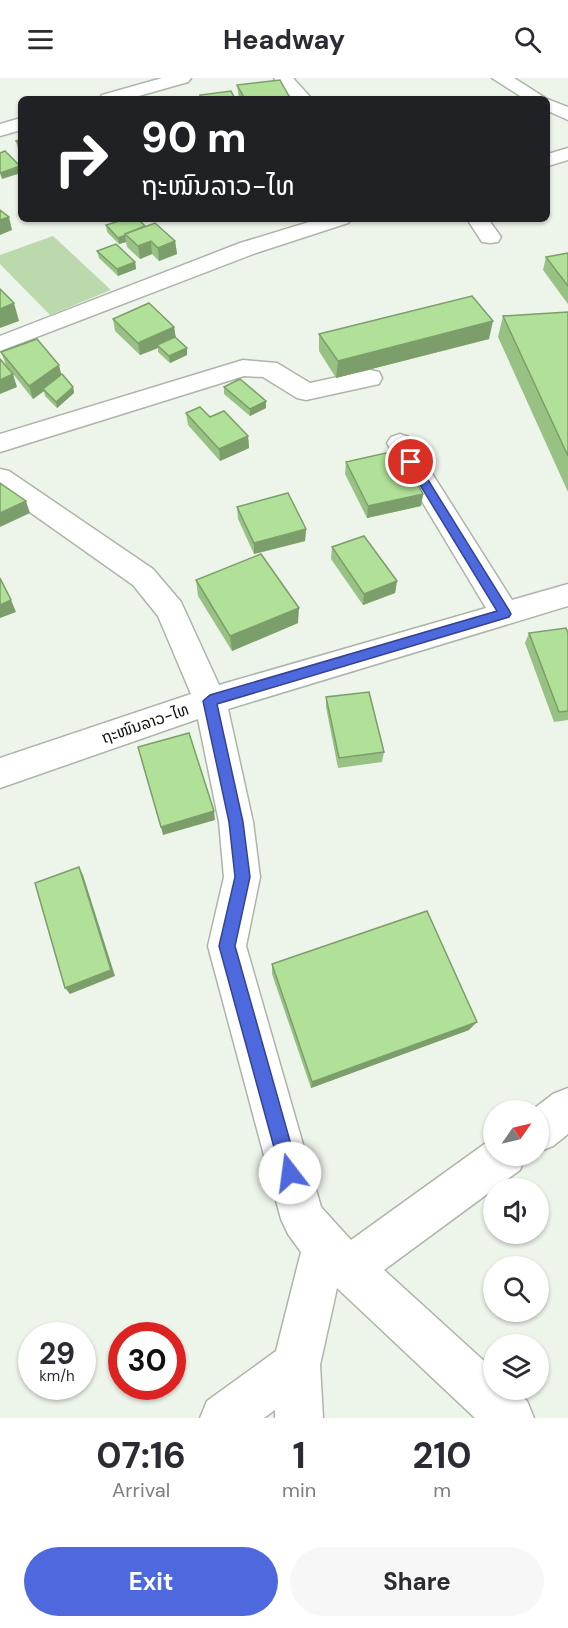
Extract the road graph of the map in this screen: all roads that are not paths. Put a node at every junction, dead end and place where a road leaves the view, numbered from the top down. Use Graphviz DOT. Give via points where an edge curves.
graph roads {
  1 [pos="181,78"];
  2 [pos="283,78"];
  3 [pos="501,78"];
  4 [pos="118,96"];
  5 [pos="300,96"];
  6 [pos="533,96"];
  7 [pos="550,105"];
  8 [pos="568,114"];
  9 [pos="568,154"];
  10 [pos="550,159"];
  11 [pos="331,222"];
  12 [pos="479,222"];
  13 [pos="490,237"];
  14 [pos="0,344"];
  15 [pos="370,378"];
  16 [pos="0,443"];
  17 [pos="400,443"];
  18 [pos="0,478"];
  19 [pos="568,595"];
  20 [pos="505,614"];
  21 [pos="210,701"];
  22 [pos="0,773"];
  23 [pos="568,1109"];
  24 [pos="549,1123"];
  25 [pos="487,1166"];
  26 [pos="337,1257"];
  27 [pos="296,1365"];
  28 [pos="224,1418"];
  29 [pos="299,1418"];
  30 [pos="510,1418"];
  1 -- 4 [label="street"];
  2 -- 5 [label="street"];
  3 -- 6 [label="street"];
  7 -- 8 [label="street"];
  9 -- 10 [label="street"];
  11 -- 14 [label="street" via="248,248"];
  12 -- 13 [label="street"];
  15 -- 16 [label="street" via="306,392 268,369 243,368"];
  17 -- 20 [label="street"];
  18 -- 21 [label="street" via="143,577 170,610"];
  19 -- 20 [label="street, ຖະໜົນລາວ-ໄທ"];
  20 -- 21 [label="street, ຖະໜົນລາວ-ໄທ"];
  21 -- 22 [label="street, ຖະໜົນລາວ-ໄທ"];
  21 -- 26 [label="street" via="236,822 242,877 227,946 303,1219"];
  23 -- 24 [label="street"];
  25 -- 26 [label="street"];
  26 -- 27 [label="street"];
  26 -- 30 [label="street"];
  27 -- 28 [label="street"];
  27 -- 29 [label="street"];
}
